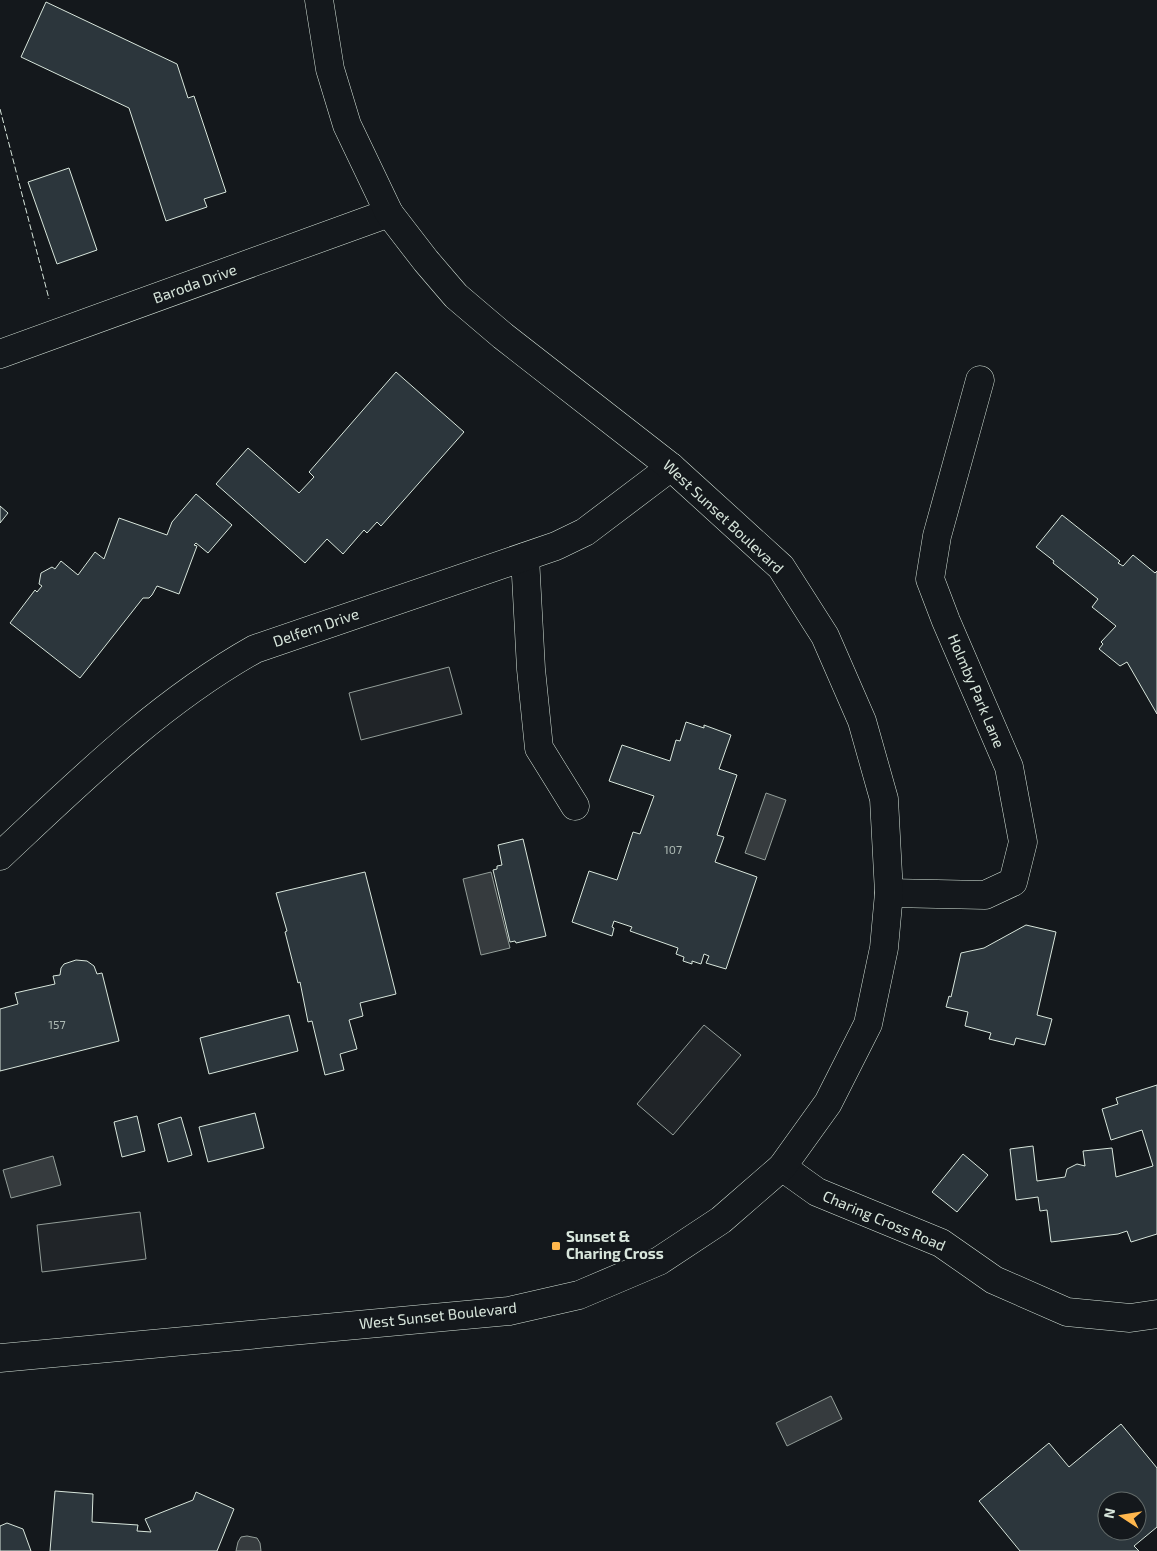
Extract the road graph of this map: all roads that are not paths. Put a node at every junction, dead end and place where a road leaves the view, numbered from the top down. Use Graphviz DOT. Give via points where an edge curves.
graph roads {
  1 [pos="319,0"];
  2 [pos="389,213"];
  3 [pos="0,354"];
  4 [pos="980,380"];
  5 [pos="671,467"];
  6 [pos="525,556"];
  7 [pos="575,806"];
  8 [pos="0,856"];
  9 [pos="890,893"];
  10 [pos="782,1167"];
  11 [pos="1157,1314"];
  12 [pos="0,1358"];
  1 -- 2 [label="street, West Sunset Boulevard" via="330,69 347,125"];
  2 -- 3 [label="street, Baroda Drive"];
  2 -- 5 [label="street, West Sunset Boulevard" via="456,296"];
  4 -- 9 [label="street, Holmby Park Lane" via="937,536 930,579 1009,767 1023,842 1013,882 985,895"];
  5 -- 6 [label="street, Delfern Drive" via="584,532"];
  5 -- 9 [label="street, West Sunset Boulevard" via="781,567 825,636 862,720 880,783"];
  6 -- 7 [label="street" via="539,748"];
  6 -- 8 [label="street, Delfern Drive" via="255,649 221,668 113,751"];
  9 -- 10 [label="street, West Sunset Boulevard" via="884,948 868,1024 828,1103"];
  10 -- 11 [label="street, Charing Cross Road" via="817,1192 941,1243 994,1280 1067,1312 1130,1318"];
  10 -- 12 [label="street, West Sunset Boulevard" via="721,1220 659,1260 579,1295 510,1311"];
}
